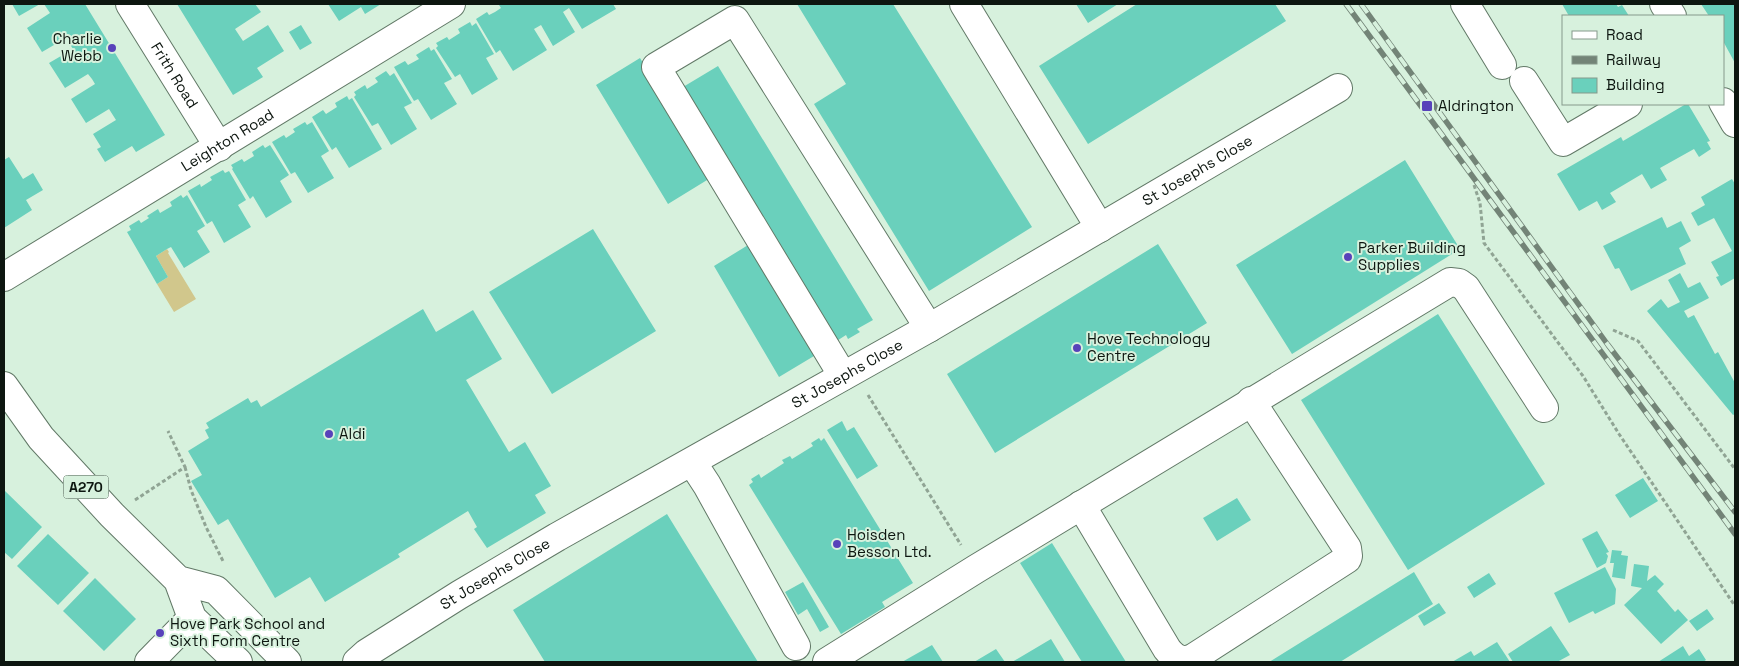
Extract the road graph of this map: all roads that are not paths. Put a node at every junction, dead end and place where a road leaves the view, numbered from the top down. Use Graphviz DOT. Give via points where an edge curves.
graph roads {
  1 [pos="130,4"];
  2 [pos="964,4"];
  3 [pos="1465,4"];
  4 [pos="1664,4"];
  5 [pos="446,5"];
  6 [pos="1671,15"];
  7 [pos="1502,65"];
  8 [pos="1524,81"];
  9 [pos="1338,88"];
  10 [pos="1724,104"];
  11 [pos="1626,105"];
  12 [pos="1735,123"];
  13 [pos="219,147"];
  14 [pos="1100,228"];
  15 [pos="4,277"];
  16 [pos="929,328"];
  17 [pos="848,373"];
  18 [pos="4,386"];
  19 [pos="1252,401"];
  20 [pos="1544,408"];
  21 [pos="692,462"];
  22 [pos="1081,505"];
  23 [pos="178,580"];
  24 [pos="192,618"];
  25 [pos="796,646"];
  26 [pos="149,662"];
  27 [pos="238,662"];
  28 [pos="287,662"];
  29 [pos="357,662"];
  30 [pos="827,662"];
  1 -- 13 [label="street, Frith Road"];
  2 -- 14 [label="street"];
  3 -- 7 [label="street"];
  4 -- 6 [label="street"];
  5 -- 13 [label="street, Leighton Road"];
  8 -- 11 [label="street" via="1563,142"];
  9 -- 14 [label="street, St Josephs Close"];
  10 -- 12 [label="street"];
  13 -- 15 [label="street, Leighton Road"];
  14 -- 16 [label="street, St Josephs Close"];
  16 -- 17 [label="street, St Josephs Close"];
  16 -- 17 [label="street" via="735,20 656,67"];
  17 -- 21 [label="street, St Josephs Close"];
  18 -- 23 [label="street, A270" via="41,438"];
  19 -- 20 [label="street" via="1450,282 1466,288"];
  19 -- 22 [label="street"];
  19 -- 22 [label="street" via="1347,548 1348,556 1347,560 1193,658 1177,659 1167,650"];
  21 -- 25 [label="street" via="708,485"];
  21 -- 29 [label="street, St Josephs Close" via="459,595"];
  22 -- 30 [label="street"];
  23 -- 24 [label="street, A270"];
  23 -- 28 [label="street, A270" via="216,590"];
  24 -- 26 [label="street"];
  24 -- 27 [label="street, A270"];
}
